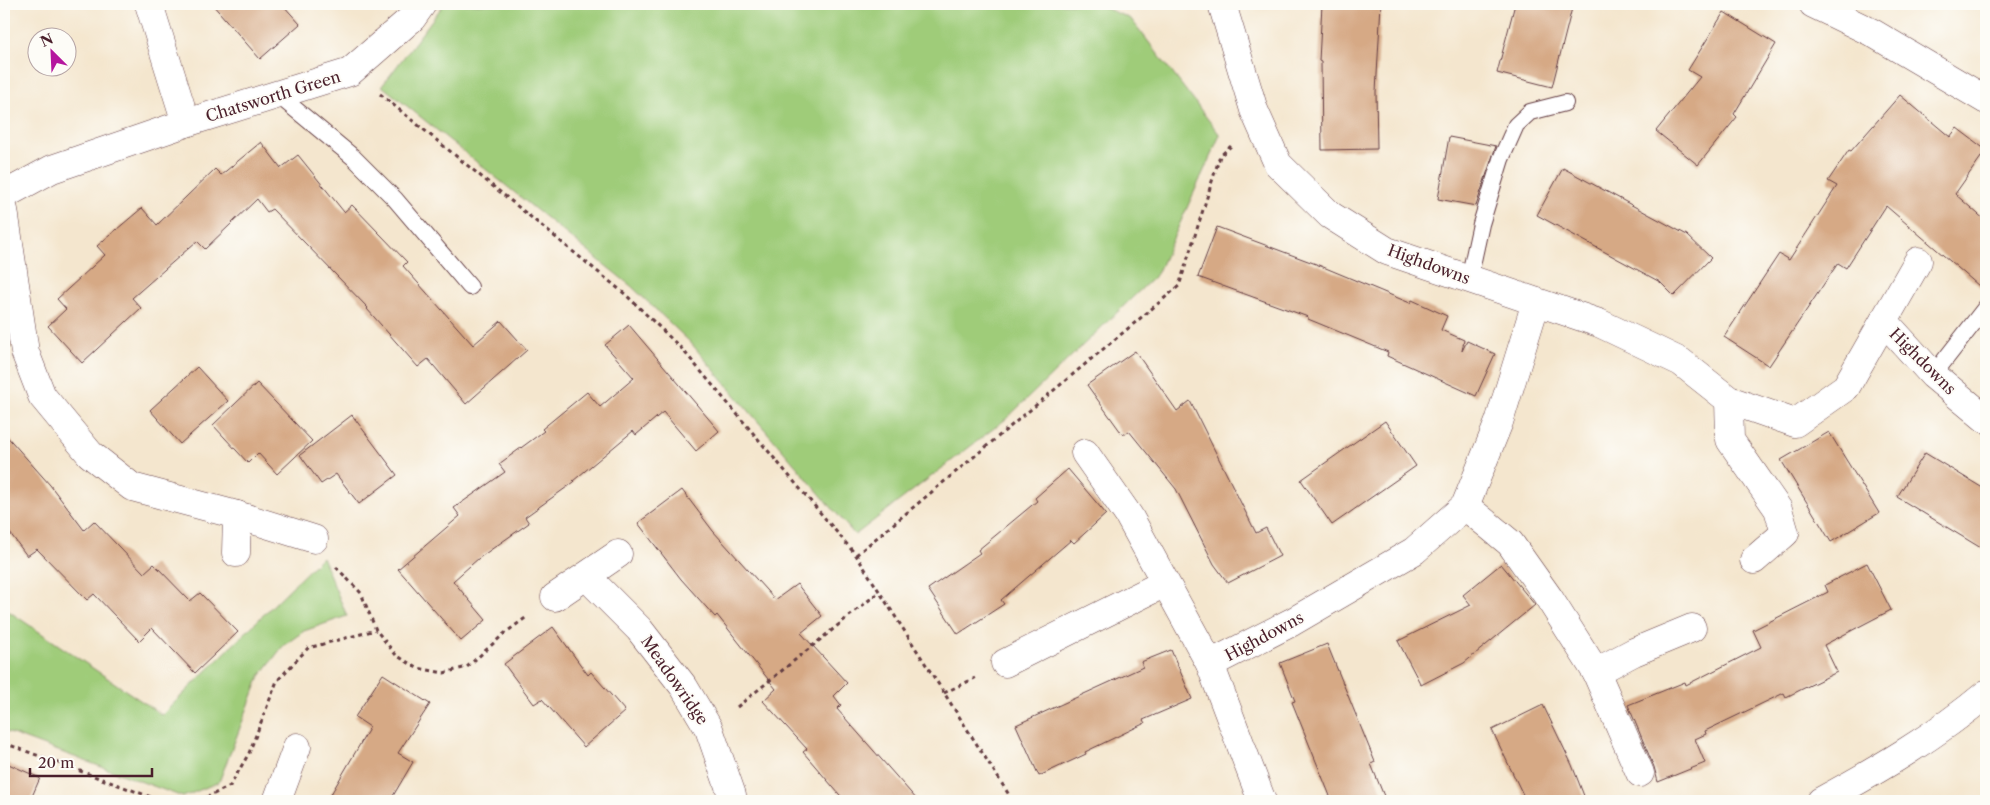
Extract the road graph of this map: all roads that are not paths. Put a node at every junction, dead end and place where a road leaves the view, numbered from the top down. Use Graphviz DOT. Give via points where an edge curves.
graph roads {
  1 [pos="149,4"];
  2 [pos="422,4"];
  3 [pos="1222,4"];
  4 [pos="1813,4"];
  5 [pos="278,95"];
  6 [pos="1986,100"];
  7 [pos="1565,103"];
  8 [pos="186,123"];
  9 [pos="4,195"];
  10 [pos="4,210"];
  11 [pos="1918,260"];
  12 [pos="1469,279"];
  13 [pos="470,287"];
  14 [pos="1536,302"];
  15 [pos="1986,307"];
  16 [pos="1884,321"];
  17 [pos="1933,375"];
  18 [pos="1728,400"];
  19 [pos="1986,419"];
  20 [pos="1085,452"];
  21 [pos="1465,506"];
  22 [pos="237,514"];
  23 [pos="314,539"];
  24 [pos="236,553"];
  25 [pos="618,554"];
  26 [pos="1754,560"];
  27 [pos="587,577"];
  28 [pos="1165,583"];
  29 [pos="555,597"];
  30 [pos="1692,628"];
  31 [pos="1005,663"];
  32 [pos="1210,664"];
  33 [pos="1596,672"];
  34 [pos="1986,694"];
  35 [pos="297,747"];
  36 [pos="1640,773"];
  37 [pos="277,801"];
  38 [pos="732,801"];
  39 [pos="1262,801"];
  40 [pos="1821,801"];
  1 -- 8 [label="street, Chatsworth Green"];
  2 -- 5 [label="street, Chatsworth Green" via="412,18 350,72"];
  3 -- 12 [label="street, Highdowns" via="1254,110 1278,164 1330,215 1387,251"];
  4 -- 6 [label="street" via="1871,32"];
  5 -- 8 [label="street, Chatsworth Green"];
  5 -- 13 [label="lane" via="353,157 395,199"];
  7 -- 12 [label="lane" via="1530,112 1516,126 1501,159 1481,224"];
  8 -- 9 [label="street, Chatsworth Green" via="52,169"];
  10 -- 22 [label="street" via="25,352 42,396 90,454 132,487"];
  11 -- 16 [label="street, Highdowns"];
  12 -- 14 [label="street, Highdowns"];
  14 -- 18 [label="street, Highdowns" via="1599,323 1681,362"];
  14 -- 21 [label="street, Highdowns" via="1499,422"];
  15 -- 17 [label="lane"];
  16 -- 17 [label="street, Highdowns"];
  16 -- 18 [label="street, Highdowns" via="1846,387 1795,423"];
  17 -- 19 [label="street, Highdowns"];
  18 -- 26 [label="street" via="1730,440 1778,510 1785,533"];
  20 -- 28 [label="street, Highdowns" via="1129,516"];
  21 -- 32 [label="street, Highdowns" via="1414,551 1292,622"];
  21 -- 33 [label="street" via="1510,543"];
  22 -- 23 [label="street"];
  22 -- 24 [label="street"];
  25 -- 27 [label="street"];
  27 -- 29 [label="street"];
  27 -- 38 [label="street, Meadowridge" via="639,629 684,686 709,729"];
  28 -- 31 [label="street"];
  28 -- 32 [label="street, Highdowns"];
  30 -- 33 [label="street"];
  32 -- 39 [label="street, Highdowns"];
  33 -- 36 [label="street"];
  34 -- 40 [label="street" via="1897,758"];
  35 -- 37 [label="street"];
}
